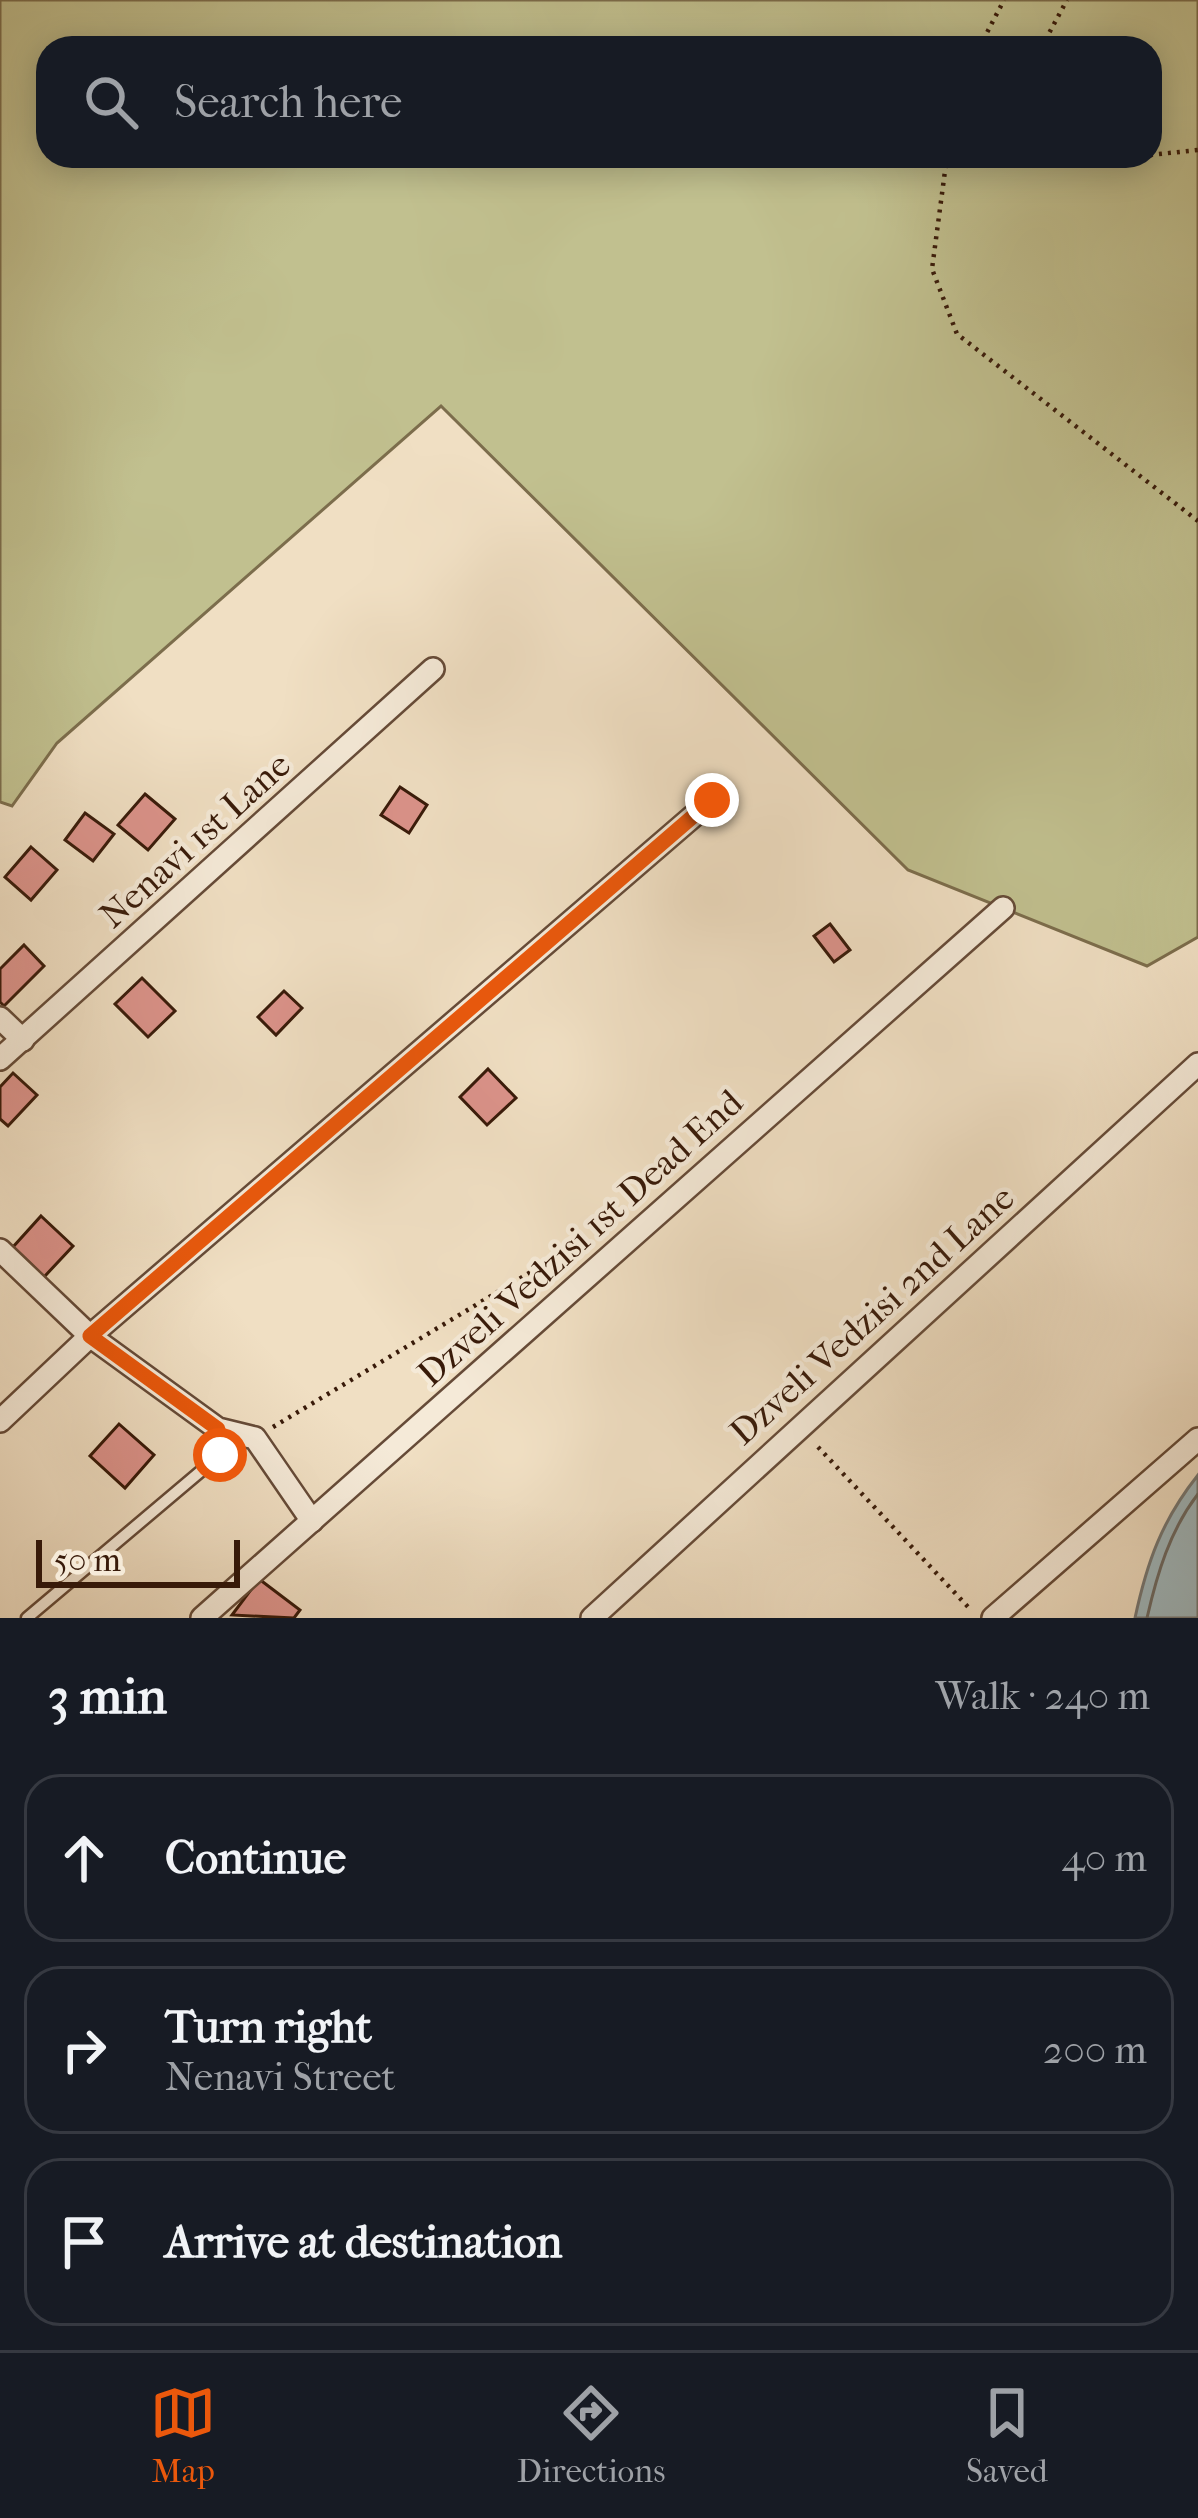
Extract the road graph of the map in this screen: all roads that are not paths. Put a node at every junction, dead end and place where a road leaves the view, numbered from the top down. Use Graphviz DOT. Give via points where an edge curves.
graph roads {
  1 [pos="433,669"];
  2 [pos="712,800"];
  3 [pos="1003,908"];
  4 [pos="0,1018"];
  5 [pos="22,1040"];
  6 [pos="0,1059"];
  7 [pos="1198,1064"];
  8 [pos="0,1250"];
  9 [pos="90,1336"];
  10 [pos="0,1421"];
  11 [pos="218,1429"];
  12 [pos="1198,1439"];
  13 [pos="312,1521"];
  14 [pos="27,1618"];
  15 [pos="202,1618"];
  16 [pos="592,1618"];
  17 [pos="993,1618"];
  1 -- 5 [label="street, Nenavi 1st Lane"];
  2 -- 9 [label="street"];
  3 -- 13 [label="street, Dzveli Vedzisi 1st Dead End"];
  4 -- 5 [label="street"];
  5 -- 6 [label="street, Nenavi 1st Lane"];
  7 -- 16 [label="street, Dzveli Vedzisi 2nd Lane"];
  8 -- 9 [label="street"];
  9 -- 10 [label="street"];
  9 -- 11 [label="street"];
  11 -- 13 [label="street" via="255,1438"];
  11 -- 14 [label="lane" via="220,1455"];
  12 -- 17 [label="street"];
  13 -- 15 [label="street, Dzveli Vedzisi 1st Dead End"];
}
